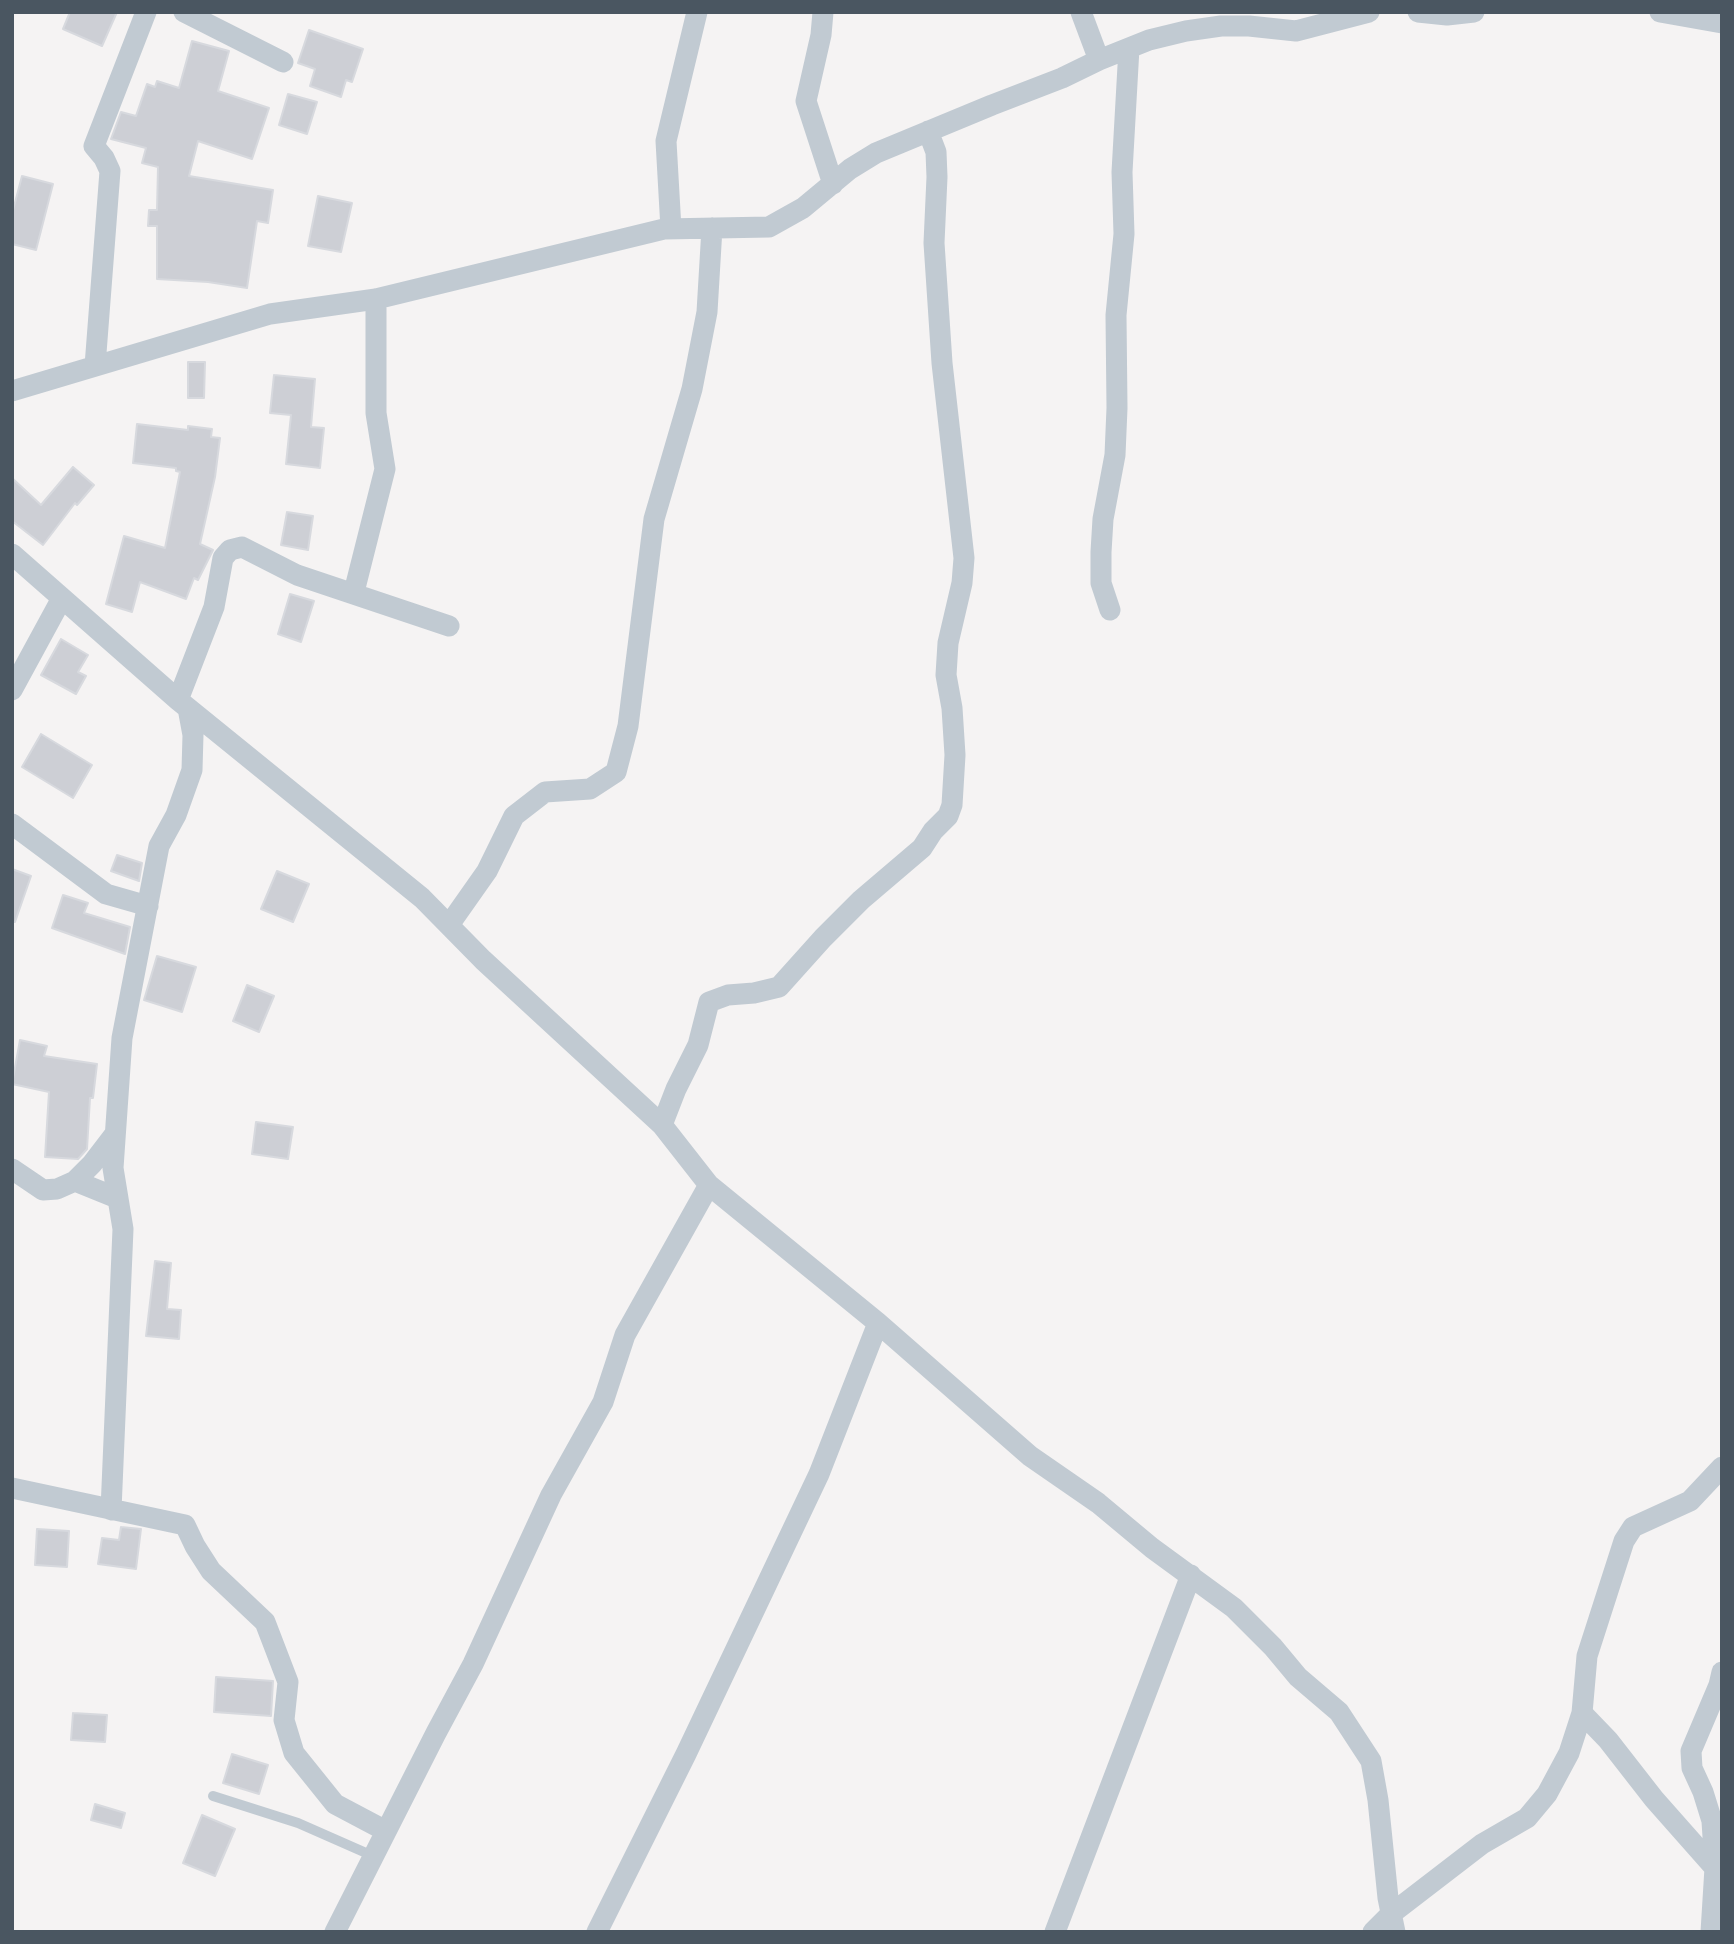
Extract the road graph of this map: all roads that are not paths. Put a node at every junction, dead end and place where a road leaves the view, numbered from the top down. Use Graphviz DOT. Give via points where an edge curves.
graph roads {
  1 [pos="146,12"];
  2 [pos="184,12"];
  3 [pos="696,12"];
  4 [pos="823,12"];
  5 [pos="1081,12"];
  6 [pos="1369,12"];
  7 [pos="1418,12"];
  8 [pos="1474,12"];
  9 [pos="1660,12"];
  10 [pos="1722,23"];
  11 [pos="1129,48"];
  12 [pos="1099,60"];
  13 [pos="283,62"];
  14 [pos="928,131"];
  15 [pos="833,184"];
  16 [pos="712,228"];
  17 [pos="671,229"];
  18 [pos="376,299"];
  19 [pos="95,366"];
  20 [pos="12,391"];
  21 [pos="12,554"];
  22 [pos="354,592"];
  23 [pos="62,598"];
  24 [pos="1110,610"];
  25 [pos="449,626"];
  26 [pos="12,690"];
  27 [pos="183,704"];
  28 [pos="12,824"];
  29 [pos="148,906"];
  30 [pos="449,925"];
  31 [pos="662,1125"];
  32 [pos="115,1134"];
  33 [pos="12,1169"];
  34 [pos="75,1181"];
  35 [pos="709,1185"];
  36 [pos="117,1198"];
  37 [pos="878,1324"];
  38 [pos="1722,1467"];
  39 [pos="12,1488"];
  40 [pos="111,1510"];
  41 [pos="1191,1575"];
  42 [pos="1722,1672"];
  43 [pos="1582,1713"];
  44 [pos="214,1796"];
  45 [pos="386,1831"];
  46 [pos="373,1856"];
  47 [pos="1715,1868"];
  48 [pos="1393,1923"];
  49 [pos="335,1932"];
  50 [pos="597,1932"];
  51 [pos="1055,1932"];
  52 [pos="1373,1932"];
  53 [pos="1711,1932"];
  1 -- 19 [label="street" via="94,146 110,171"];
  2 -- 13 [label="street"];
  3 -- 17 [label="street" via="666,141"];
  4 -- 15 [label="street" via="806,101"];
  5 -- 12 [label="street"];
  6 -- 11 [label="street" via="1296,30 1230,26 1186,31"];
  7 -- 8 [label="street"];
  9 -- 10 [label="street"];
  11 -- 12 [label="street"];
  11 -- 24 [label="street" via="1122,172 1124,234 1115,316 1118,408 1101,552 1101,583"];
  12 -- 14 [label="street"];
  14 -- 15 [label="street" via="876,153"];
  14 -- 31 [label="street" via="936,152 934,243 942,363 964,558 946,676 955,755 952,805 922,848 861,900 779,987 709,1002 698,1045"];
  15 -- 16 [label="street" via="769,227"];
  16 -- 17 [label="street"];
  16 -- 30 [label="street" via="707,312 692,389 654,519 628,726 616,772 590,789 545,792 514,816 486,871"];
  17 -- 18 [label="street"];
  18 -- 19 [label="street" via="270,314"];
  18 -- 22 [label="street" via="376,413 385,469"];
  19 -- 20 [label="street"];
  21 -- 23 [label="street"];
  22 -- 25 [label="street"];
  22 -- 27 [label="street" via="297,575 242,547 230,551 223,558 214,607"];
  23 -- 26 [label="street"];
  23 -- 27 [label="street"];
  27 -- 29 [label="street" via="193,734 192,770 159,846"];
  27 -- 30 [label="street" via="422,898"];
  28 -- 29 [label="street" via="106,894"];
  29 -- 32 [label="street" via="122,1038"];
  30 -- 31 [label="street"];
  31 -- 35 [label="street"];
  32 -- 34 [label="street"];
  32 -- 36 [label="street"];
  33 -- 34 [label="street" via="43,1190"];
  34 -- 36 [label="street"];
  35 -- 37 [label="street"];
  35 -- 45 [label="street" via="625,1335 603,1402 551,1495 473,1664"];
  36 -- 40 [label="street" via="123,1229"];
  37 -- 41 [label="street" via="1030,1456"];
  37 -- 50 [label="street" via="819,1474"];
  38 -- 43 [label="street" via="1690,1501 1633,1527 1624,1541 1587,1656"];
  39 -- 40 [label="street"];
  40 -- 45 [label="street" via="185,1525 211,1571 265,1622 288,1682 284,1720 294,1753 335,1804"];
  41 -- 48 [label="street" via="1234,1608 1298,1677 1339,1712 1371,1761"];
  41 -- 51 [label="street"];
  42 -- 47 [label="street" via="1691,1751 1692,1768 1712,1821"];
  43 -- 47 [label="street"];
  43 -- 48 [label="street" via="1569,1753 1547,1794 1527,1818 1482,1844"];
  44 -- 46 [label="lane" via="298,1823"];
  45 -- 46 [label="street"];
  46 -- 49 [label="street"];
  47 -- 53 [label="street"];
  48 -- 52 [label="street"];
}
